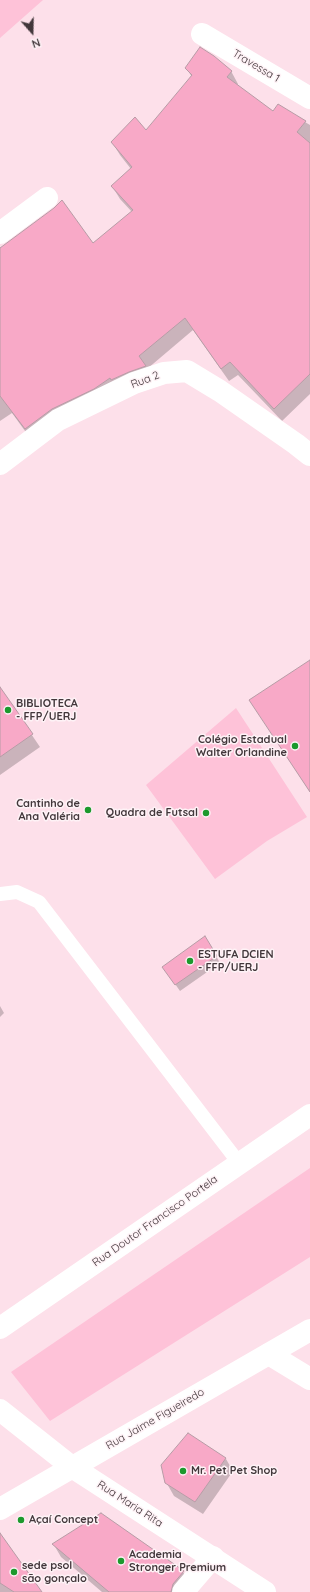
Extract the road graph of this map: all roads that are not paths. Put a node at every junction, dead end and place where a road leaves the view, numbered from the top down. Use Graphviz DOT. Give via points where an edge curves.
graph roads {
  1 [pos="202,34"];
  2 [pos="310,98"];
  3 [pos="47,198"];
  4 [pos="0,233"];
  5 [pos="310,455"];
  6 [pos="0,464"];
  7 [pos="0,894"];
  8 [pos="310,1115"];
  9 [pos="239,1163"];
  10 [pos="0,1328"];
  11 [pos="310,1330"];
  12 [pos="269,1354"];
  13 [pos="310,1378"];
  14 [pos="0,1410"];
  15 [pos="72,1467"];
  16 [pos="0,1509"];
  17 [pos="212,1557"];
  18 [pos="183,1592"];
  19 [pos="264,1592"];
  1 -- 2 [label="street, Travessa 1"];
  3 -- 4 [label="street"];
  5 -- 6 [label="street, Rua 2" via="220,391 187,371 164,373 134,383 58,420"];
  7 -- 9 [label="lane" via="16,892 39,902"];
  8 -- 9 [label="street, Rua Doutor Francisco Portela"];
  9 -- 10 [label="street, Rua Doutor Francisco Portela"];
  11 -- 12 [label="street, Rua Jaime Figueiredo"];
  12 -- 13 [label="street"];
  12 -- 15 [label="street, Rua Jaime Figueiredo"];
  14 -- 15 [label="street, Rua Maria Rita"];
  15 -- 16 [label="street, Rua Jaime Figueiredo"];
  15 -- 17 [label="street, Rua Maria Rita"];
  17 -- 18 [label="street"];
  17 -- 19 [label="street, Rua Maria Rita"];
}
